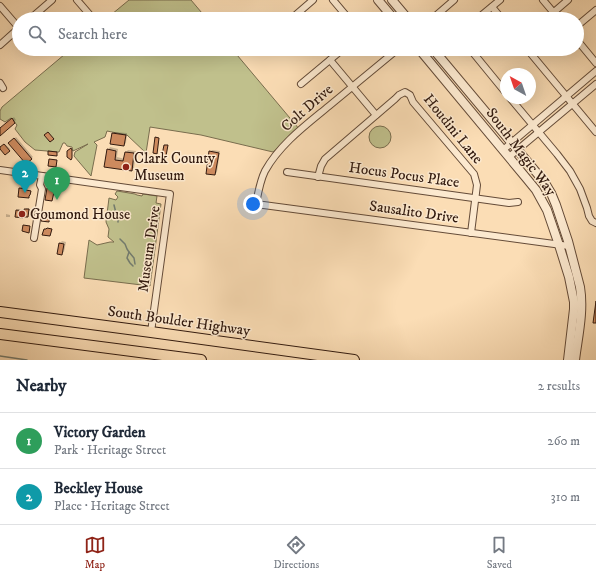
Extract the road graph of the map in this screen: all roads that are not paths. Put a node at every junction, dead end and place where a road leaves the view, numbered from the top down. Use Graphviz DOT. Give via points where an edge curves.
graph roads {
  1 [pos="52,0"];
  2 [pos="77,0"];
  3 [pos="313,0"];
  4 [pos="333,0"];
  5 [pos="378,0"];
  6 [pos="392,0"];
  7 [pos="454,0"];
  8 [pos="500,0"];
  9 [pos="543,0"];
  10 [pos="568,0"];
  11 [pos="0,6"];
  12 [pos="492,7"];
  13 [pos="596,10"];
  14 [pos="38,12"];
  15 [pos="87,12"];
  16 [pos="299,12"];
  17 [pos="343,12"];
  18 [pos="388,12"];
  19 [pos="402,12"];
  20 [pos="440,12"];
  21 [pos="486,12"];
  22 [pos="496,12"];
  23 [pos="554,12"];
  24 [pos="12,20"];
  25 [pos="584,20"];
  26 [pos="12,34"];
  27 [pos="0,45"];
  28 [pos="584,48"];
  29 [pos="335,56"];
  30 [pos="390,56"];
  31 [pos="425,56"];
  32 [pos="439,56"];
  33 [pos="476,56"];
  34 [pos="533,56"];
  35 [pos="330,60"];
  36 [pos="596,63"];
  37 [pos="596,71"];
  38 [pos="301,84"];
  39 [pos="596,84"];
  40 [pos="500,86"];
  41 [pos="352,87"];
  42 [pos="566,96"];
  43 [pos="515,104"];
  44 [pos="573,104"];
  45 [pos="376,115"];
  46 [pos="533,125"];
  47 [pos="539,132"];
  48 [pos="596,132"];
  49 [pos="512,143"];
  50 [pos="503,150"];
  51 [pos="518,150"];
  52 [pos="509,157"];
  53 [pos="0,170"];
  54 [pos="287,172"];
  55 [pos="44,176"];
  56 [pos="318,177"];
  57 [pos="475,198"];
  58 [pos="518,202"];
  59 [pos="256,204"];
  60 [pos="596,223"];
  61 [pos="471,233"];
  62 [pos="34,238"];
  63 [pos="559,245"];
  64 [pos="569,246"];
  65 [pos="0,312"];
  66 [pos="575,329"];
  67 [pos="151,332"];
  68 [pos="0,334"];
  69 [pos="201,360"];
  70 [pos="354,360"];
  71 [pos="568,360"];
  72 [pos="575,360"];
  1 -- 14 [label="street"];
  2 -- 15 [label="street"];
  3 -- 16 [label="street"];
  4 -- 17 [label="street"];
  5 -- 18 [label="street"];
  6 -- 19 [label="street"];
  7 -- 20 [label="street"];
  8 -- 12 [label="street"];
  9 -- 23 [label="street"];
  10 -- 23 [label="street"];
  11 -- 24 [label="street"];
  12 -- 21 [label="street"];
  12 -- 22 [label="street"];
  13 -- 25 [label="street"];
  26 -- 27 [label="street"];
  28 -- 36 [label="street"];
  29 -- 35 [label="street"];
  30 -- 41 [label="street, Colt Drive"];
  31 -- 50 [label="street, South Magic Way"];
  32 -- 49 [label="street, South Magic Way"];
  33 -- 40 [label="street"];
  34 -- 42 [label="street"];
  35 -- 38 [label="street"];
  35 -- 41 [label="street"];
  37 -- 42 [label="street"];
  39 -- 44 [label="street"];
  41 -- 45 [label="street"];
  41 -- 59 [label="street, Colt Drive" via="276,154 261,181"];
  42 -- 44 [label="street"];
  42 -- 46 [label="street"];
  43 -- 46 [label="street"];
  44 -- 47 [label="street"];
  44 -- 48 [label="street"];
  45 -- 56 [label="street" via="325,159 320,166"];
  45 -- 57 [label="street, Houdini Lane" via="399,94 405,92 410,95 413,102 474,174 477,184"];
  46 -- 47 [label="street"];
  46 -- 49 [label="street"];
  47 -- 51 [label="street"];
  47 -- 60 [label="street" via="570,171 580,189 589,216"];
  49 -- 50 [label="street"];
  49 -- 51 [label="street, South Magic Way"];
  50 -- 52 [label="street, South Magic Way"];
  51 -- 52 [label="street"];
  51 -- 64 [label="street, South Magic Way" via="551,193"];
  52 -- 63 [label="street, South Magic Way" via="536,190 547,210"];
  53 -- 55 [label="street"];
  54 -- 56 [label="street, Hocus Pocus Place"];
  55 -- 62 [label="street" via="40,185 42,189"];
  55 -- 67 [label="street, Museum Drive" via="170,194"];
  56 -- 57 [label="street, Hocus Pocus Place"];
  57 -- 58 [label="street, Hocus Pocus Place"];
  57 -- 61 [label="street, Houdini Lane"];
  59 -- 61 [label="street, Sausalito Drive"];
  61 -- 63 [label="street, Sausalito Drive"];
  63 -- 64 [label="street, Sausalito Drive"];
  63 -- 66 [label="street, South Magic Way" via="574,302"];
  64 -- 66 [label="street, South Magic Way" via="581,296 581,310"];
  65 -- 67 [label="main road, South Boulder Highway"];
  66 -- 71 [label="street, South Magic Way"];
  66 -- 72 [label="street, South Magic Way"];
  67 -- 70 [label="main road, South Boulder Highway"];
  68 -- 69 [label="main road"];
}
